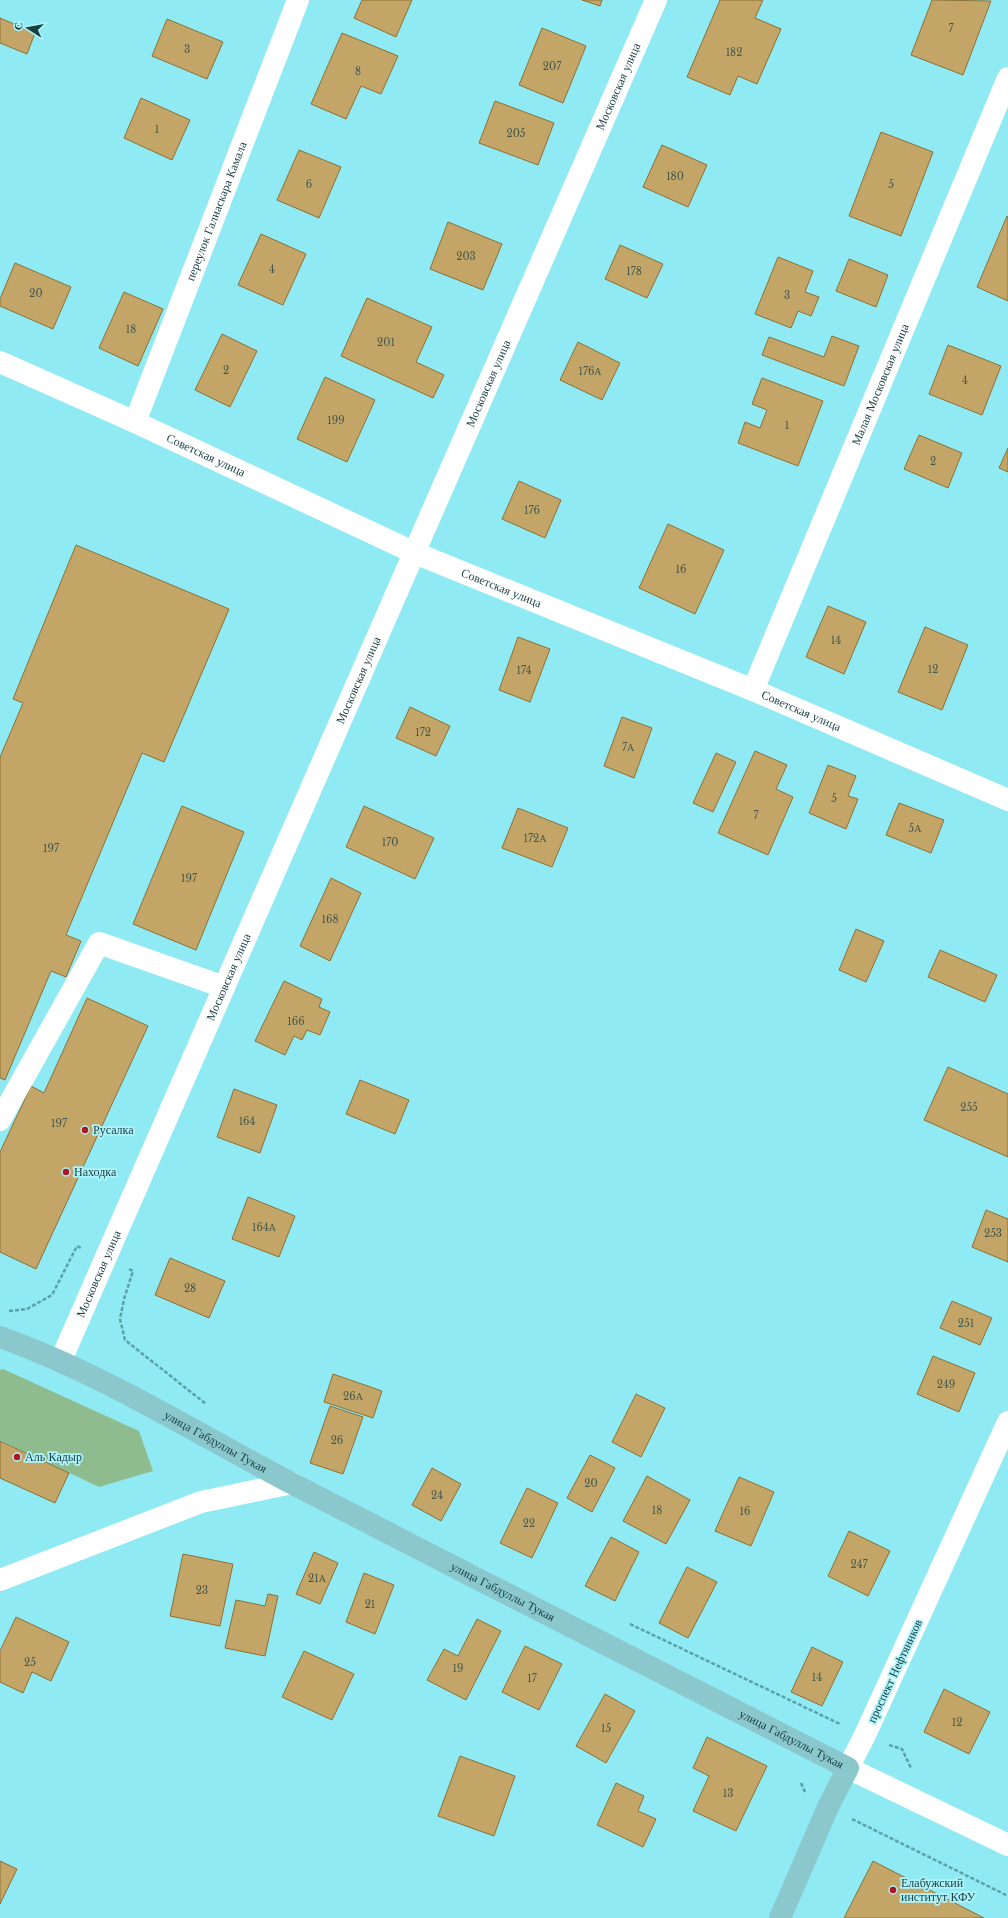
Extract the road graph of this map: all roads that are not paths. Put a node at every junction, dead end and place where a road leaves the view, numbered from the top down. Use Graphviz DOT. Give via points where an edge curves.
graph roads {
  1 [pos="298,0"];
  2 [pos="656,0"];
  3 [pos="1008,78"];
  4 [pos="0,362"];
  5 [pos="135,422"];
  6 [pos="415,553"];
  7 [pos="753,690"];
  8 [pos="1008,800"];
  9 [pos="224,987"];
  10 [pos="0,1120"];
  11 [pos="1,1337"];
  12 [pos="61,1360"];
  13 [pos="1008,1422"];
  14 [pos="292,1483"];
  15 [pos="0,1580"];
  16 [pos="848,1768"];
  17 [pos="1008,1845"];
  18 [pos="780,1918"];
  1 -- 5 [label="street, переулок Галиаскара Камала"];
  2 -- 6 [label="street, Московская улица"];
  3 -- 7 [label="street, Малая Московская улица"];
  4 -- 5 [label="street, Советская улица"];
  5 -- 6 [label="street, Советская улица"];
  6 -- 7 [label="street, Советская улица"];
  6 -- 9 [label="street, Московская улица"];
  7 -- 8 [label="street, Советская улица"];
  9 -- 10 [label="street" via="100,944"];
  9 -- 12 [label="street, Московская улица"];
  11 -- 12 [label="main road, улица Габдуллы Тукая"];
  12 -- 14 [label="main road, улица Габдуллы Тукая"];
  13 -- 16 [label="street, проспект Нефтяников"];
  14 -- 15 [label="street" via="201,1502"];
  14 -- 16 [label="main road, улица Габдуллы Тукая"];
  16 -- 17 [label="street, улица Габдуллы Тукая"];
  16 -- 18 [label="main road, проспект Нефтяников" via="828,1807"];
}
